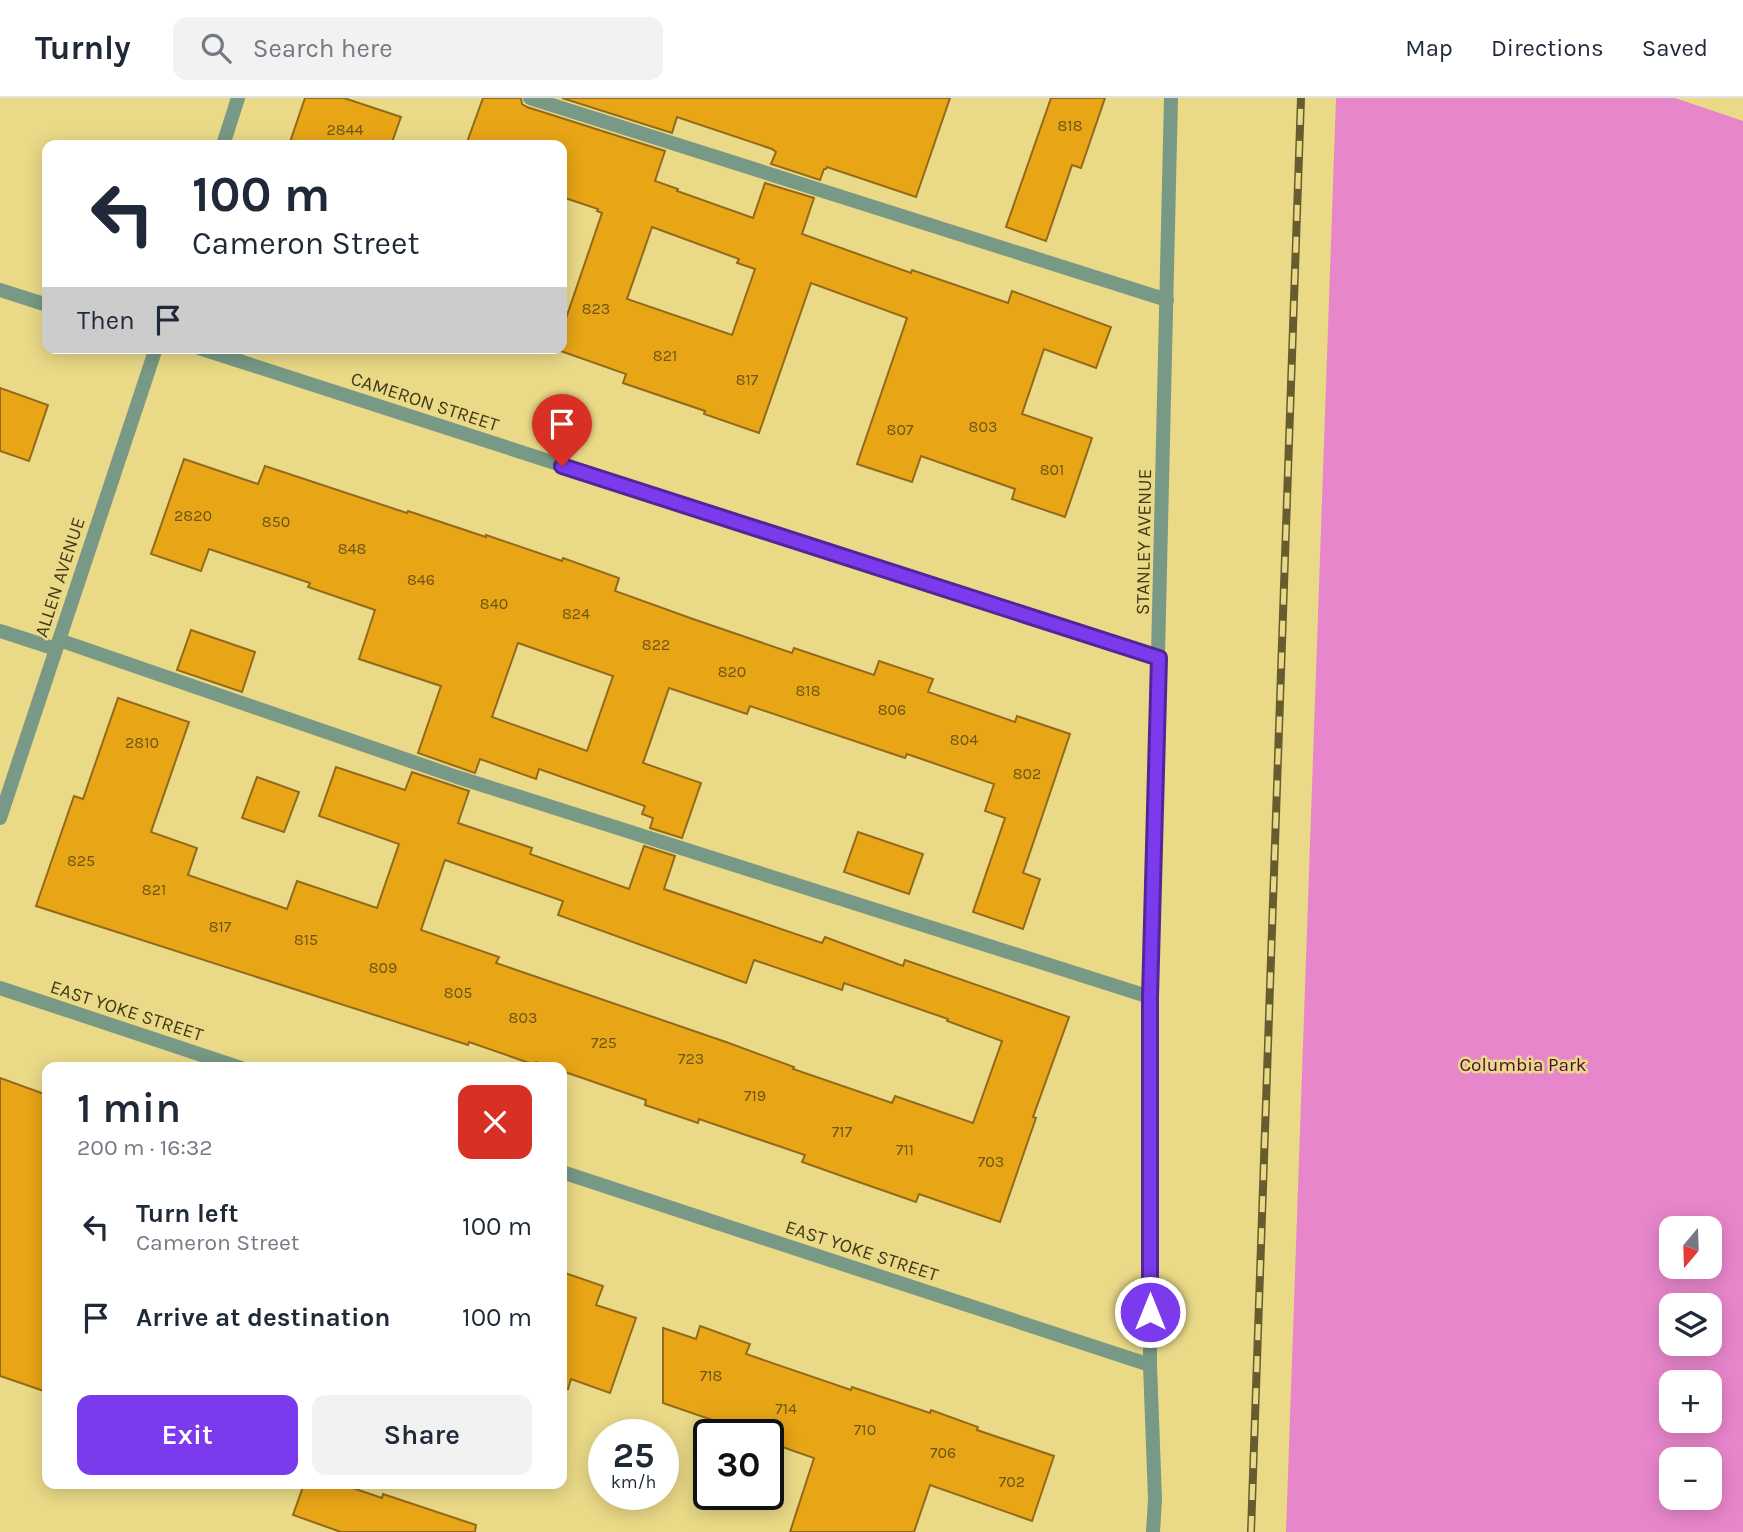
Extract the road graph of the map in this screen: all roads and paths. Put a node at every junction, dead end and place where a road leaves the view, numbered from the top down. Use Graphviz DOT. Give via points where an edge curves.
graph roads {
  1 [pos="238,98"];
  2 [pos="530,98"];
  3 [pos="1171,98"];
  4 [pos="225,140"];
  5 [pos="0,290"];
  6 [pos="1167,300"];
  7 [pos="42,303"];
  8 [pos="154,354"];
  9 [pos="218,354"];
  10 [pos="0,631"];
  11 [pos="57,644"];
  12 [pos="1159,658"];
  13 [pos="0,818"];
  14 [pos="0,988"];
  15 [pos="1150,997"];
  16 [pos="223,1062"];
  17 [pos="567,1174"];
  18 [pos="1150,1365"];
  19 [pos="1153,1532"];
  1 -- 4 [label="street"];
  2 -- 6 [label="street"];
  3 -- 6 [label="street, STANLEY AVENUE"];
  5 -- 7 [label="street"];
  6 -- 12 [label="street, STANLEY AVENUE"];
  8 -- 11 [label="street, ALLEN AVENUE"];
  9 -- 12 [label="street, CAMERON STREET"];
  10 -- 11 [label="street"];
  11 -- 13 [label="street, ALLEN AVENUE"];
  11 -- 15 [label="street"];
  12 -- 15 [label="street, STANLEY AVENUE"];
  14 -- 16 [label="street, EAST YOKE STREET"];
  15 -- 18 [label="street, STANLEY AVENUE"];
  17 -- 18 [label="street, EAST YOKE STREET"];
  18 -- 19 [label="street, STANLEY AVENUE"];
}
